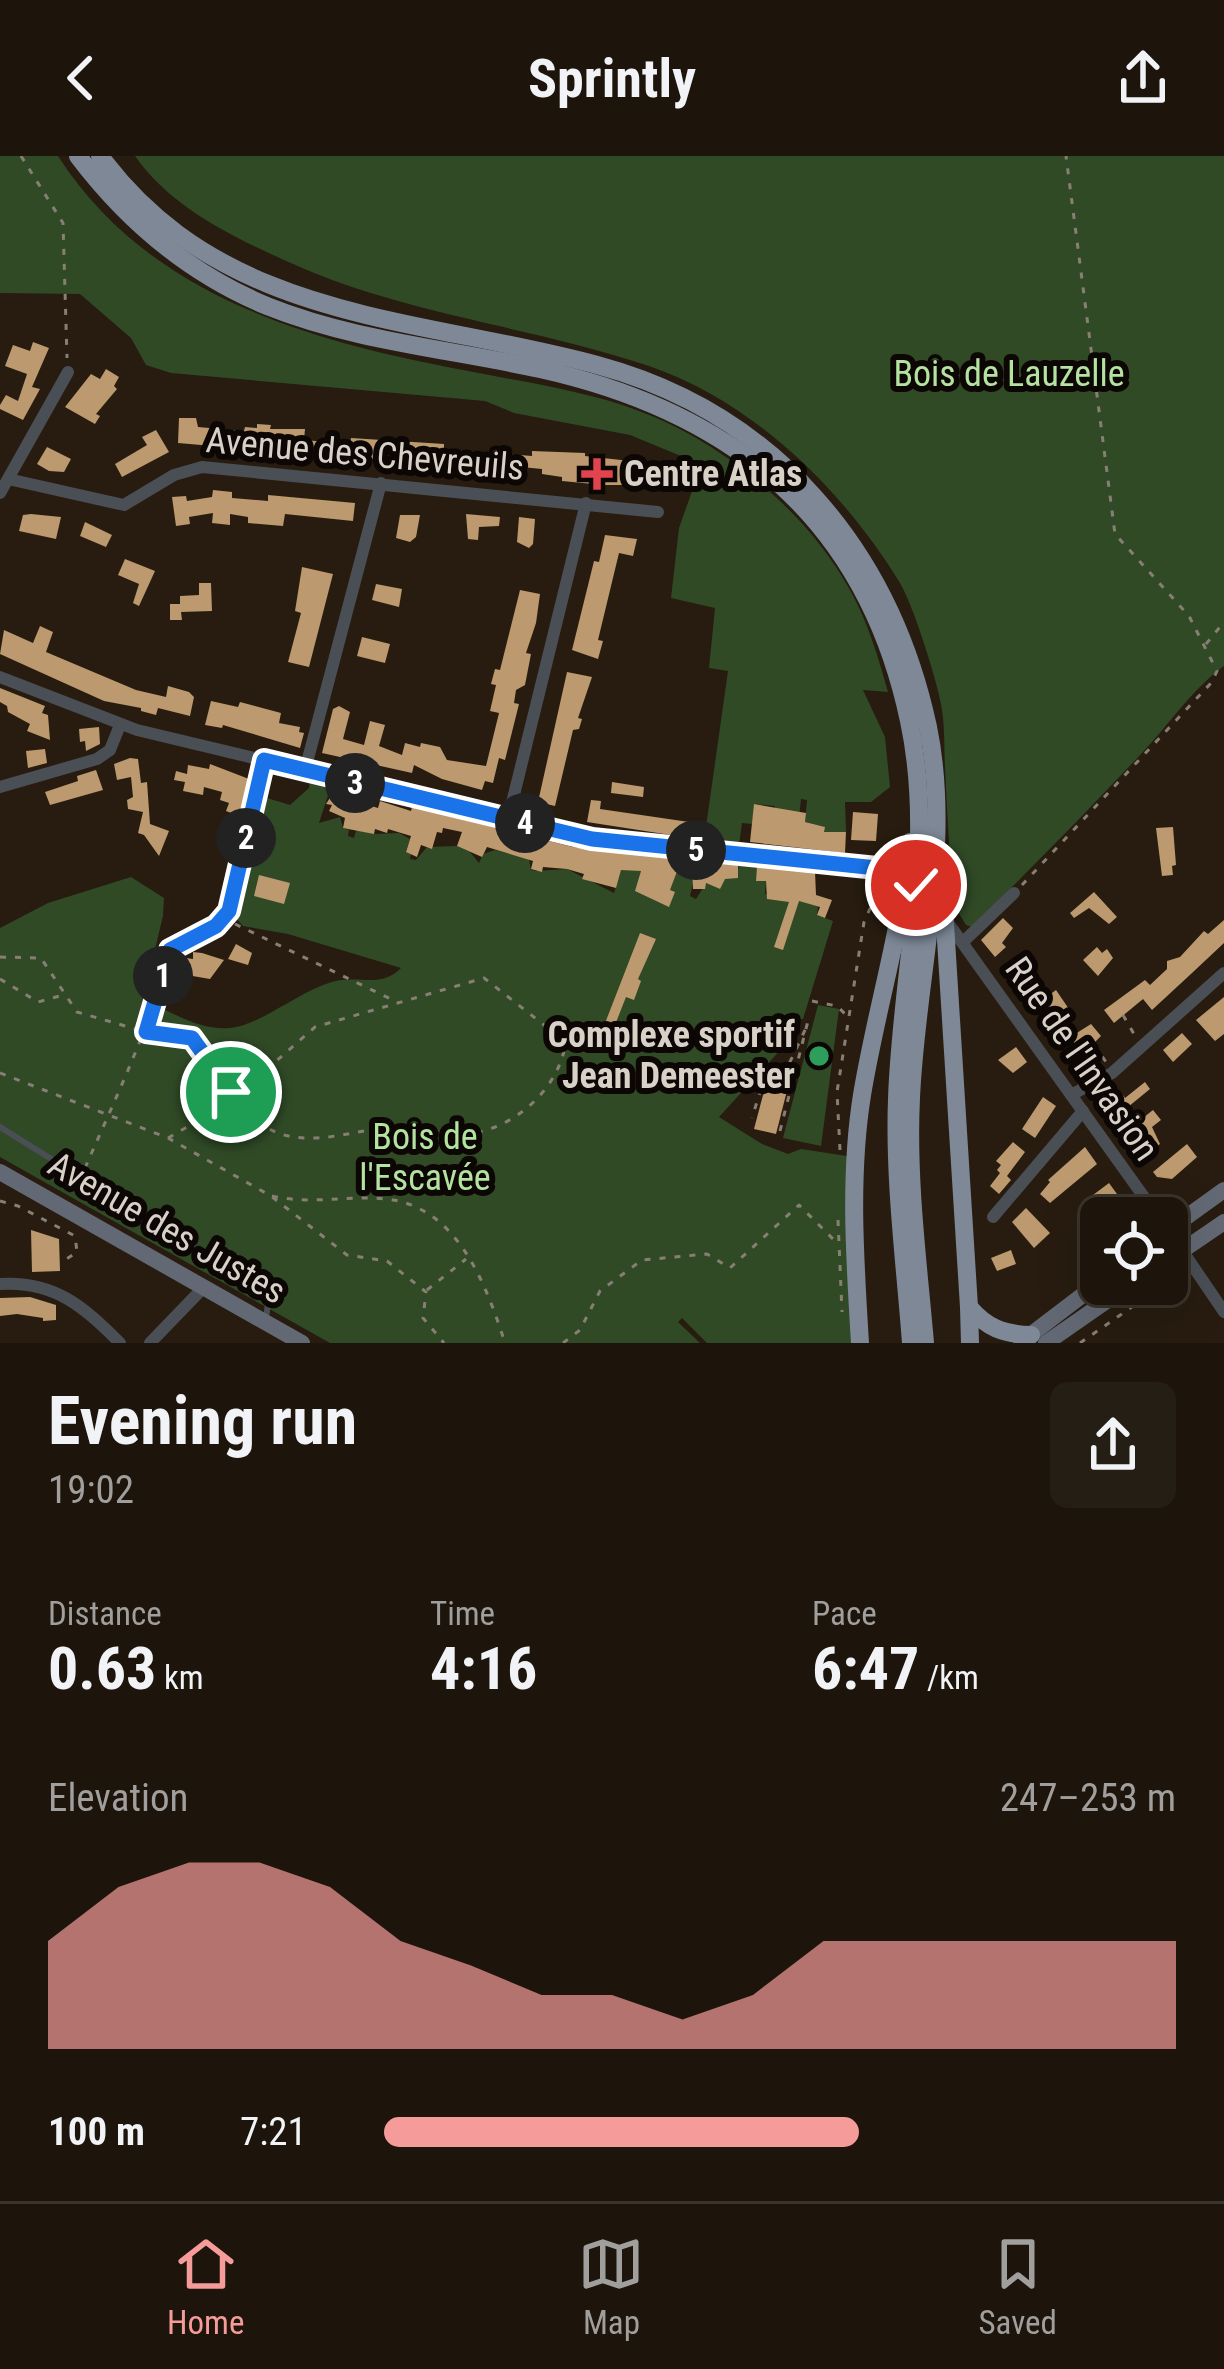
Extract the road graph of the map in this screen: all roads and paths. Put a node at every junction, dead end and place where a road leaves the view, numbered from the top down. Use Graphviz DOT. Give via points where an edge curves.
graph roads {
  1 [pos="21,156"];
  2 [pos="78,156"];
  3 [pos="100,156"];
  4 [pos="1066,156"];
  5 [pos="68,372"];
  6 [pos="8,479"];
  7 [pos="381,483"];
  8 [pos="0,493"];
  9 [pos="586,503"];
  10 [pos="658,512"];
  11 [pos="1224,622"];
  12 [pos="1205,645"];
  13 [pos="0,677"];
  14 [pos="909,718"];
  15 [pos="121,725"];
  16 [pos="264,760"];
  17 [pos="305,770"];
  18 [pos="0,787"];
  19 [pos="508,819"];
  20 [pos="934,851"];
  21 [pos="893,872"];
  22 [pos="1014,893"];
  23 [pos="224,919"];
  24 [pos="963,942"];
  25 [pos="170,950"];
  26 [pos="0,957"];
  27 [pos="1224,973"];
  28 [pos="0,980"];
  29 [pos="64,994"];
  30 [pos="812,1001"];
  31 [pos="400,1004"];
  32 [pos="850,1010"];
  33 [pos="1124,1015"];
  34 [pos="809,1017"];
  35 [pos="849,1017"];
  36 [pos="806,1028"];
  37 [pos="146,1032"];
  38 [pos="562,1039"];
  39 [pos="569,1039"];
  40 [pos="1138,1040"];
  41 [pos="1094,1044"];
  42 [pos="564,1051"];
  43 [pos="1108,1065"];
  44 [pos="0,1073"];
  45 [pos="231,1092"];
  46 [pos="1071,1095"];
  47 [pos="1083,1111"];
  48 [pos="108,1114"];
  49 [pos="752,1118"];
  50 [pos="0,1127"];
  51 [pos="780,1131"];
  52 [pos="168,1138"];
  53 [pos="0,1172"];
  54 [pos="81,1175"];
  55 [pos="1224,1190"];
  56 [pos="271,1196"];
  57 [pos="1145,1197"];
  58 [pos="0,1201"];
  59 [pos="1188,1216"];
  60 [pos="993,1217"];
  61 [pos="1224,1222"];
  62 [pos="62,1229"];
  63 [pos="62,1239"];
  64 [pos="838,1244"];
  65 [pos="1188,1250"];
  66 [pos="468,1258"];
  67 [pos="62,1262"];
  68 [pos="1188,1273"];
  69 [pos="0,1283"];
  70 [pos="204,1287"];
  71 [pos="426,1292"];
  72 [pos="1080,1299"];
  73 [pos="1094,1305"];
  74 [pos="1134,1305"];
  75 [pos="969,1307"];
  76 [pos="1224,1312"];
  77 [pos="265,1322"];
  78 [pos="1032,1340"];
  79 [pos="120,1343"];
  80 [pos="150,1343"];
  81 [pos="302,1343"];
  82 [pos="444,1343"];
  83 [pos="505,1343"];
  84 [pos="563,1343"];
  85 [pos="860,1343"];
  86 [pos="911,1343"];
  87 [pos="925,1343"];
  88 [pos="970,1343"];
  89 [pos="1080,1343"];
  1 -- 5 [label="path" via="63,223"];
  2 -- 14 [label="highway" via="149,234 267,305 353,332 594,382 687,418 739,450 807,511 857,580"];
  3 -- 20 [label="highway" via="184,240 272,288 648,381 695,403 788,469 860,553 907,647 929,734"];
  4 -- 12 [label="path" via="1115,534 1190,616"];
  5 -- 6 [label="street"];
  6 -- 7 [label="street, Avenue des Chevreuils" via="124,505 202,467"];
  6 -- 8 [label="street"];
  7 -- 9 [label="street, Avenue des Chevreuils"];
  7 -- 17 [label="street"];
  9 -- 10 [label="street, Avenue des Chevreuils"];
  9 -- 19 [label="street"];
  11 -- 12 [label="path"];
  12 -- 22 [label="path" via="1217,671 1212,682"];
  13 -- 15 [label="street"];
  14 -- 85 [label="highway" via="907,873 858,1136"];
  14 -- 86 [label="highway" via="919,770 920,869 896,1151"];
  15 -- 16 [label="street"];
  15 -- 18 [label="street" via="102,757"];
  16 -- 17 [label="street"];
  16 -- 23 [label="street"];
  17 -- 19 [label="street"];
  19 -- 21 [label="street" via="617,843"];
  20 -- 75 [label="highway"];
  20 -- 87 [label="highway" via="910,1100"];
  21 -- 24 [label="street, Rue de l'Invasion" via="924,891"];
  21 -- 32 [label="path" via="869,904"];
  22 -- 24 [label="street"];
  23 -- 25 [label="street"];
  23 -- 31 [label="path"];
  24 -- 46 [label="street, Rue de l'Invasion"];
  25 -- 37 [label="path"];
  26 -- 29 [label="path" via="41,958"];
  27 -- 46 [label="street" via="1112,1073"];
  28 -- 29 [label="path" via="38,1002"];
  29 -- 37 [label="path" via="76,1012"];
  30 -- 35 [label="path"];
  31 -- 38 [label="path" via="484,978"];
  31 -- 45 [label="path" via="315,1027"];
  33 -- 40 [label="path"];
  34 -- 36 [label="path"];
  36 -- 39 [label="path"];
  36 -- 49 [label="path" via="788,1066 760,1092"];
  36 -- 51 [label="path"];
  37 -- 45 [label="path" via="192,1038"];
  37 -- 48 [label="path"];
  38 -- 39 [label="path"];
  38 -- 42 [label="path"];
  39 -- 42 [label="path"];
  41 -- 43 [label="path"];
  42 -- 45 [label="path" via="551,1086 475,1134 404,1126 280,1134"];
  44 -- 48 [label="path"];
  45 -- 52 [label="path"];
  46 -- 47 [label="street, Rue de l'Invasion"];
  47 -- 57 [label="street, Rue de l'Invasion"];
  47 -- 60 [label="street"];
  48 -- 52 [label="path"];
  48 -- 54 [label="path"];
  50 -- 54 [label="lane"];
  52 -- 56 [label="path"];
  53 -- 70 [label="main road, Avenue des Justes"];
  54 -- 77 [label="lane" via="262,1291"];
  55 -- 59 [label="main road"];
  56 -- 66 [label="path" via="411,1205 435,1216"];
  56 -- 71 [label="path" via="347,1255 387,1261"];
  58 -- 62 [label="path"];
  61 -- 65 [label="main road"];
  62 -- 63 [label="path"];
  62 -- 67 [label="path" via="79,1244"];
  64 -- 84 [label="path" via="799,1205 730,1268 707,1254 642,1260 600,1292 580,1330"];
  66 -- 71 [label="path"];
  66 -- 83 [label="path"];
  68 -- 76 [label="street"];
  69 -- 79 [label="street" via="64,1295"];
  70 -- 77 [label="main road, Avenue des Justes"];
  70 -- 80 [label="street"];
  71 -- 82 [label="path" via="423,1318"];
  72 -- 78 [label="main road"];
  73 -- 78 [label="main road"];
  74 -- 89 [label="path"];
  75 -- 78 [label="highway" via="988,1327"];
  75 -- 88 [label="highway"];
  77 -- 81 [label="main road, Avenue des Justes"];
}
